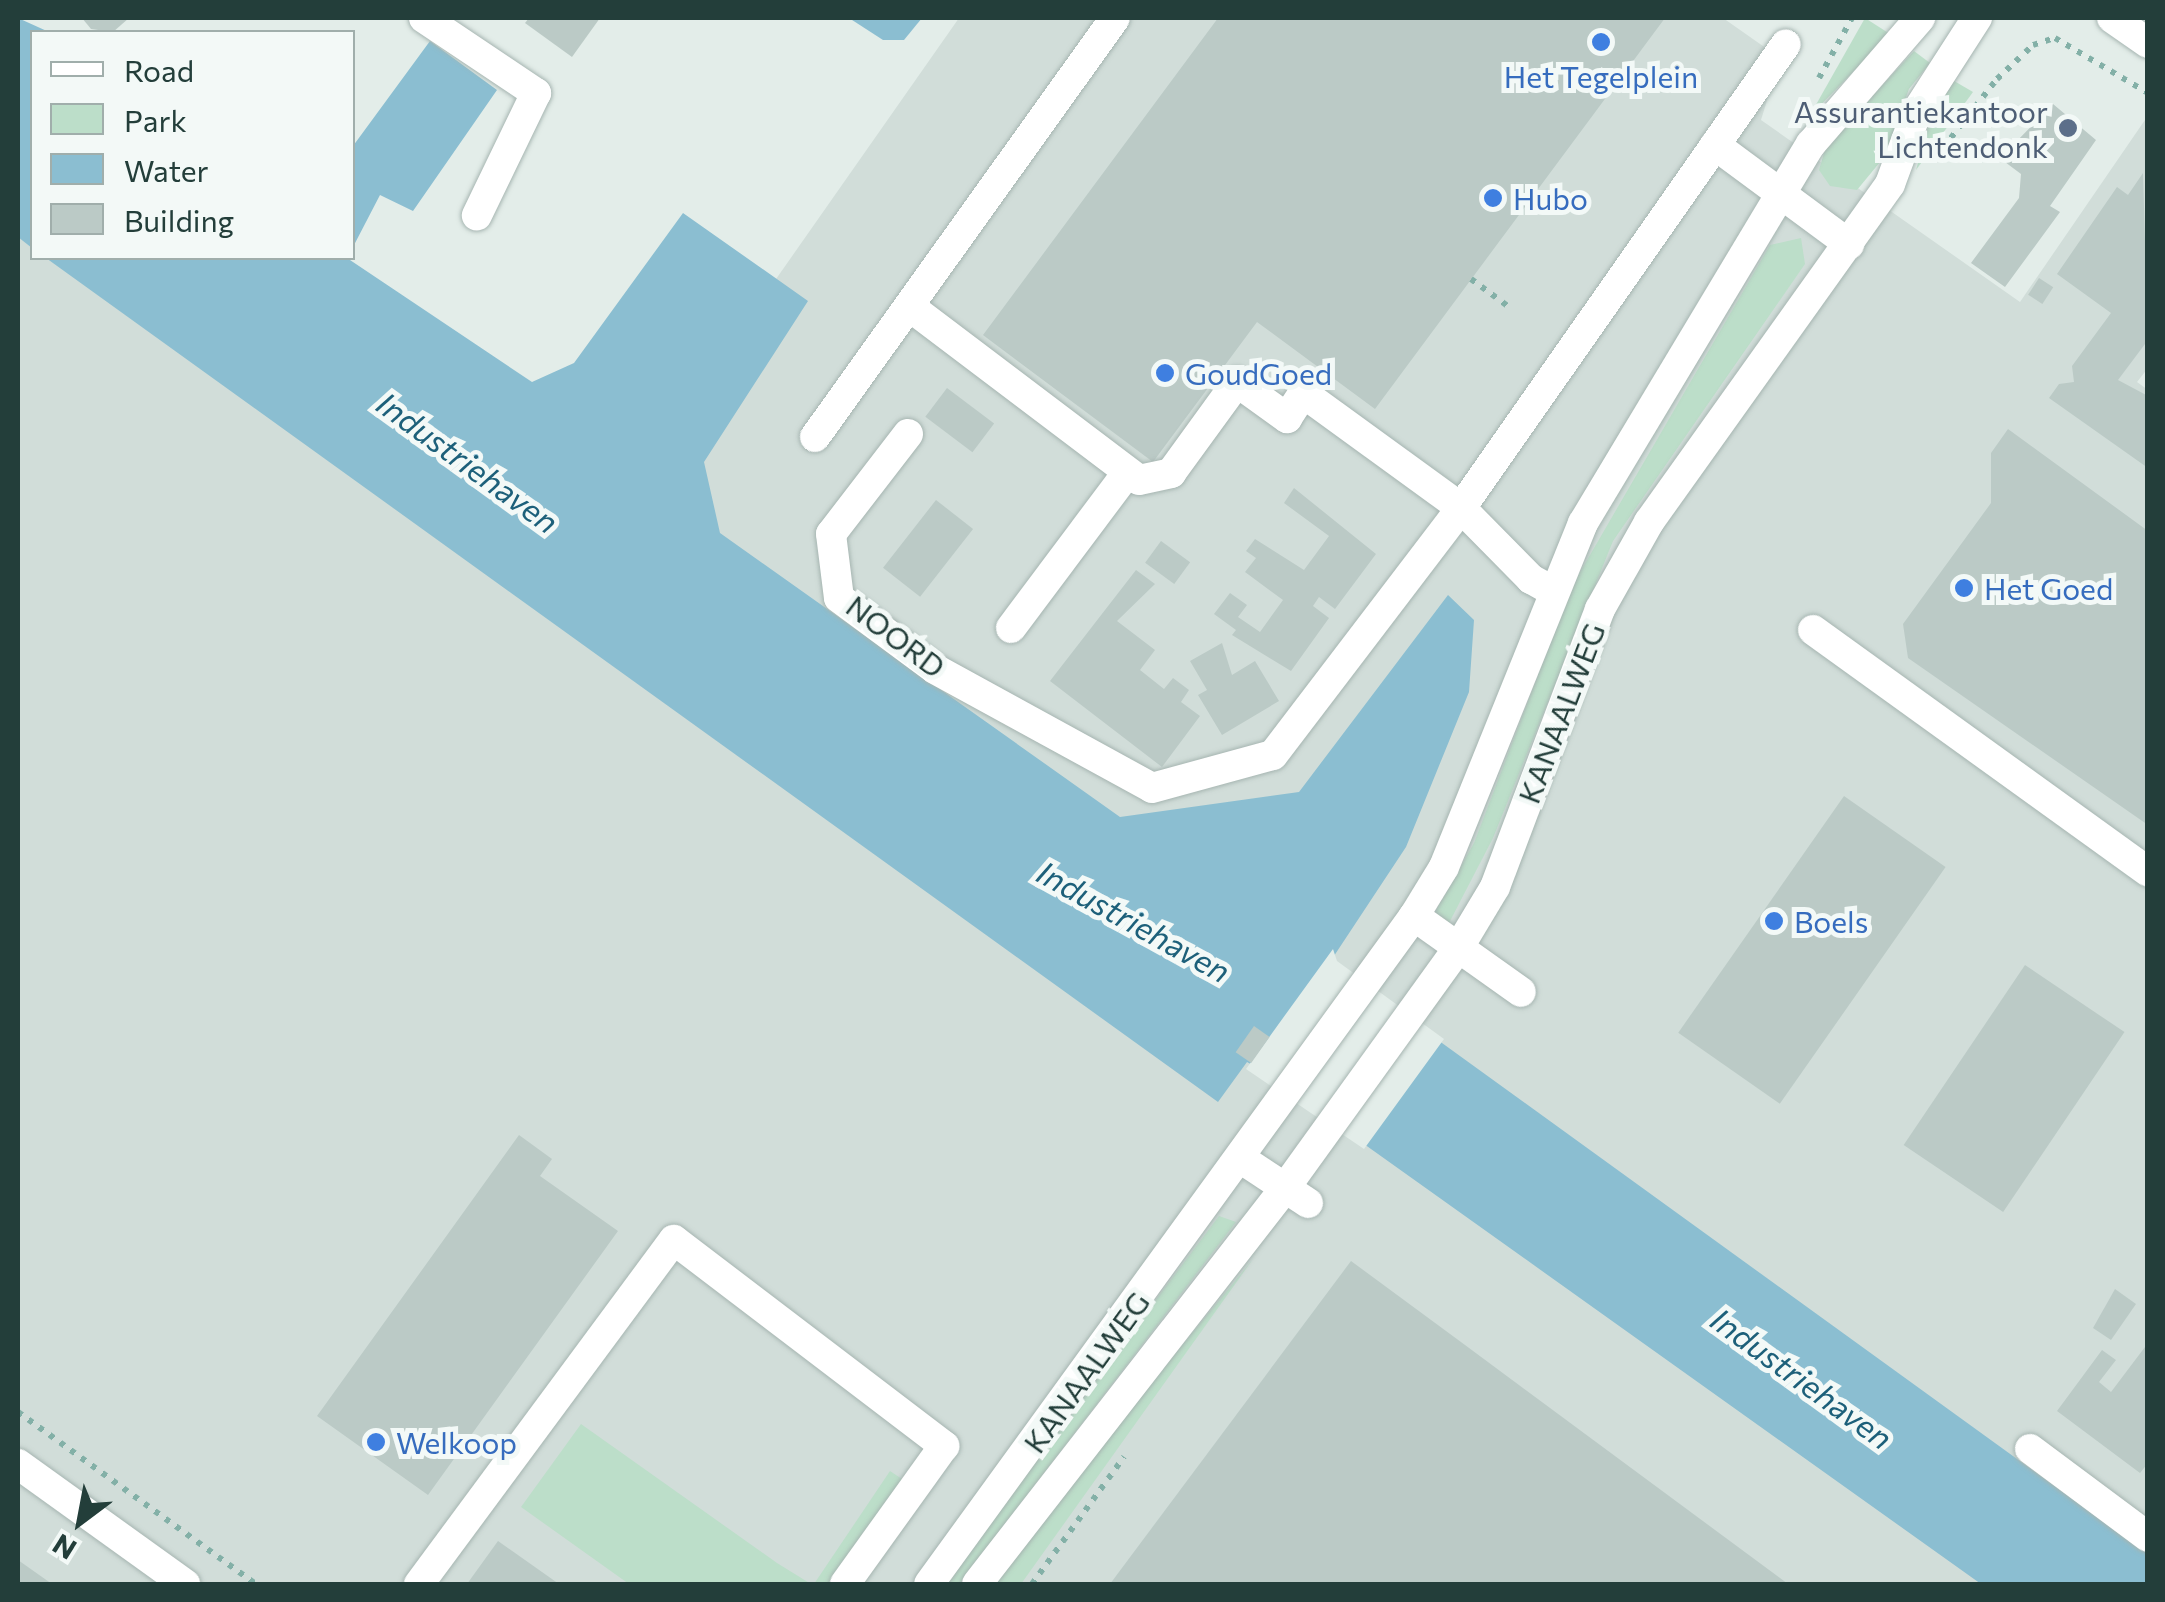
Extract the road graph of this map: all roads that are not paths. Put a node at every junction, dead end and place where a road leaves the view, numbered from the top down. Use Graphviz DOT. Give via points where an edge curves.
graph roads {
  1 [pos="424,18"];
  2 [pos="1115,18"];
  3 [pos="1920,18"];
  4 [pos="1977,18"];
  5 [pos="2112,18"];
  6 [pos="2148,43"];
  7 [pos="1786,44"];
  8 [pos="1715,145"];
  9 [pos="1780,194"];
  10 [pos="477,215"];
  11 [pos="1849,244"];
  12 [pos="909,306"];
  13 [pos="908,434"];
  14 [pos="816,437"];
  15 [pos="1128,473"];
  16 [pos="1462,508"];
  17 [pos="1551,590"];
  18 [pos="1011,628"];
  19 [pos="1814,630"];
  20 [pos="2148,872"];
  21 [pos="1414,916"];
  22 [pos="1460,947"];
  23 [pos="1521,992"];
  24 [pos="1242,1160"];
  25 [pos="1297,1196"];
  26 [pos="2030,1450"];
  27 [pos="18,1464"];
  28 [pos="2148,1537"];
  29 [pos="185,1584"];
  30 [pos="419,1584"];
  31 [pos="845,1584"];
  32 [pos="930,1584"];
  33 [pos="977,1584"];
  1 -- 10 [label="street" via="536,93"];
  2 -- 12 [label="street"];
  3 -- 9 [label="street, KANAALWEG" via="1811,144"];
  4 -- 11 [label="street, KANAALWEG" via="1938,72 1890,184"];
  5 -- 6 [label="street"];
  7 -- 8 [label="street"];
  8 -- 9 [label="street"];
  8 -- 16 [label="street"];
  9 -- 11 [label="street"];
  9 -- 17 [label="street, KANAALWEG" via="1583,523"];
  11 -- 22 [label="street, KANAALWEG" via="1649,522 1600,609 1495,887"];
  12 -- 14 [label="street"];
  12 -- 15 [label="street"];
  13 -- 16 [label="street, NOORD" via="830,534 839,598 935,669 1152,788 1272,754"];
  15 -- 16 [label="street, KANAALWEG" via="1138,480 1171,474 1237,382 1288,418 1303,394"];
  15 -- 18 [label="street"];
  16 -- 17 [label="street, KANAALWEG" via="1531,579"];
  17 -- 21 [label="street, KANAALWEG" via="1444,867"];
  19 -- 20 [label="street"];
  21 -- 22 [label="street"];
  21 -- 24 [label="street, KANAALWEG"];
  22 -- 23 [label="street"];
  22 -- 25 [label="street, KANAALWEG" via="1328,1128"];
  24 -- 25 [label="street"];
  24 -- 32 [label="street, KANAALWEG"];
  25 -- 33 [label="street, KANAALWEG"];
  26 -- 28 [label="street"];
  27 -- 29 [label="street"];
  30 -- 31 [label="street" via="674,1240 944,1446"];
}
